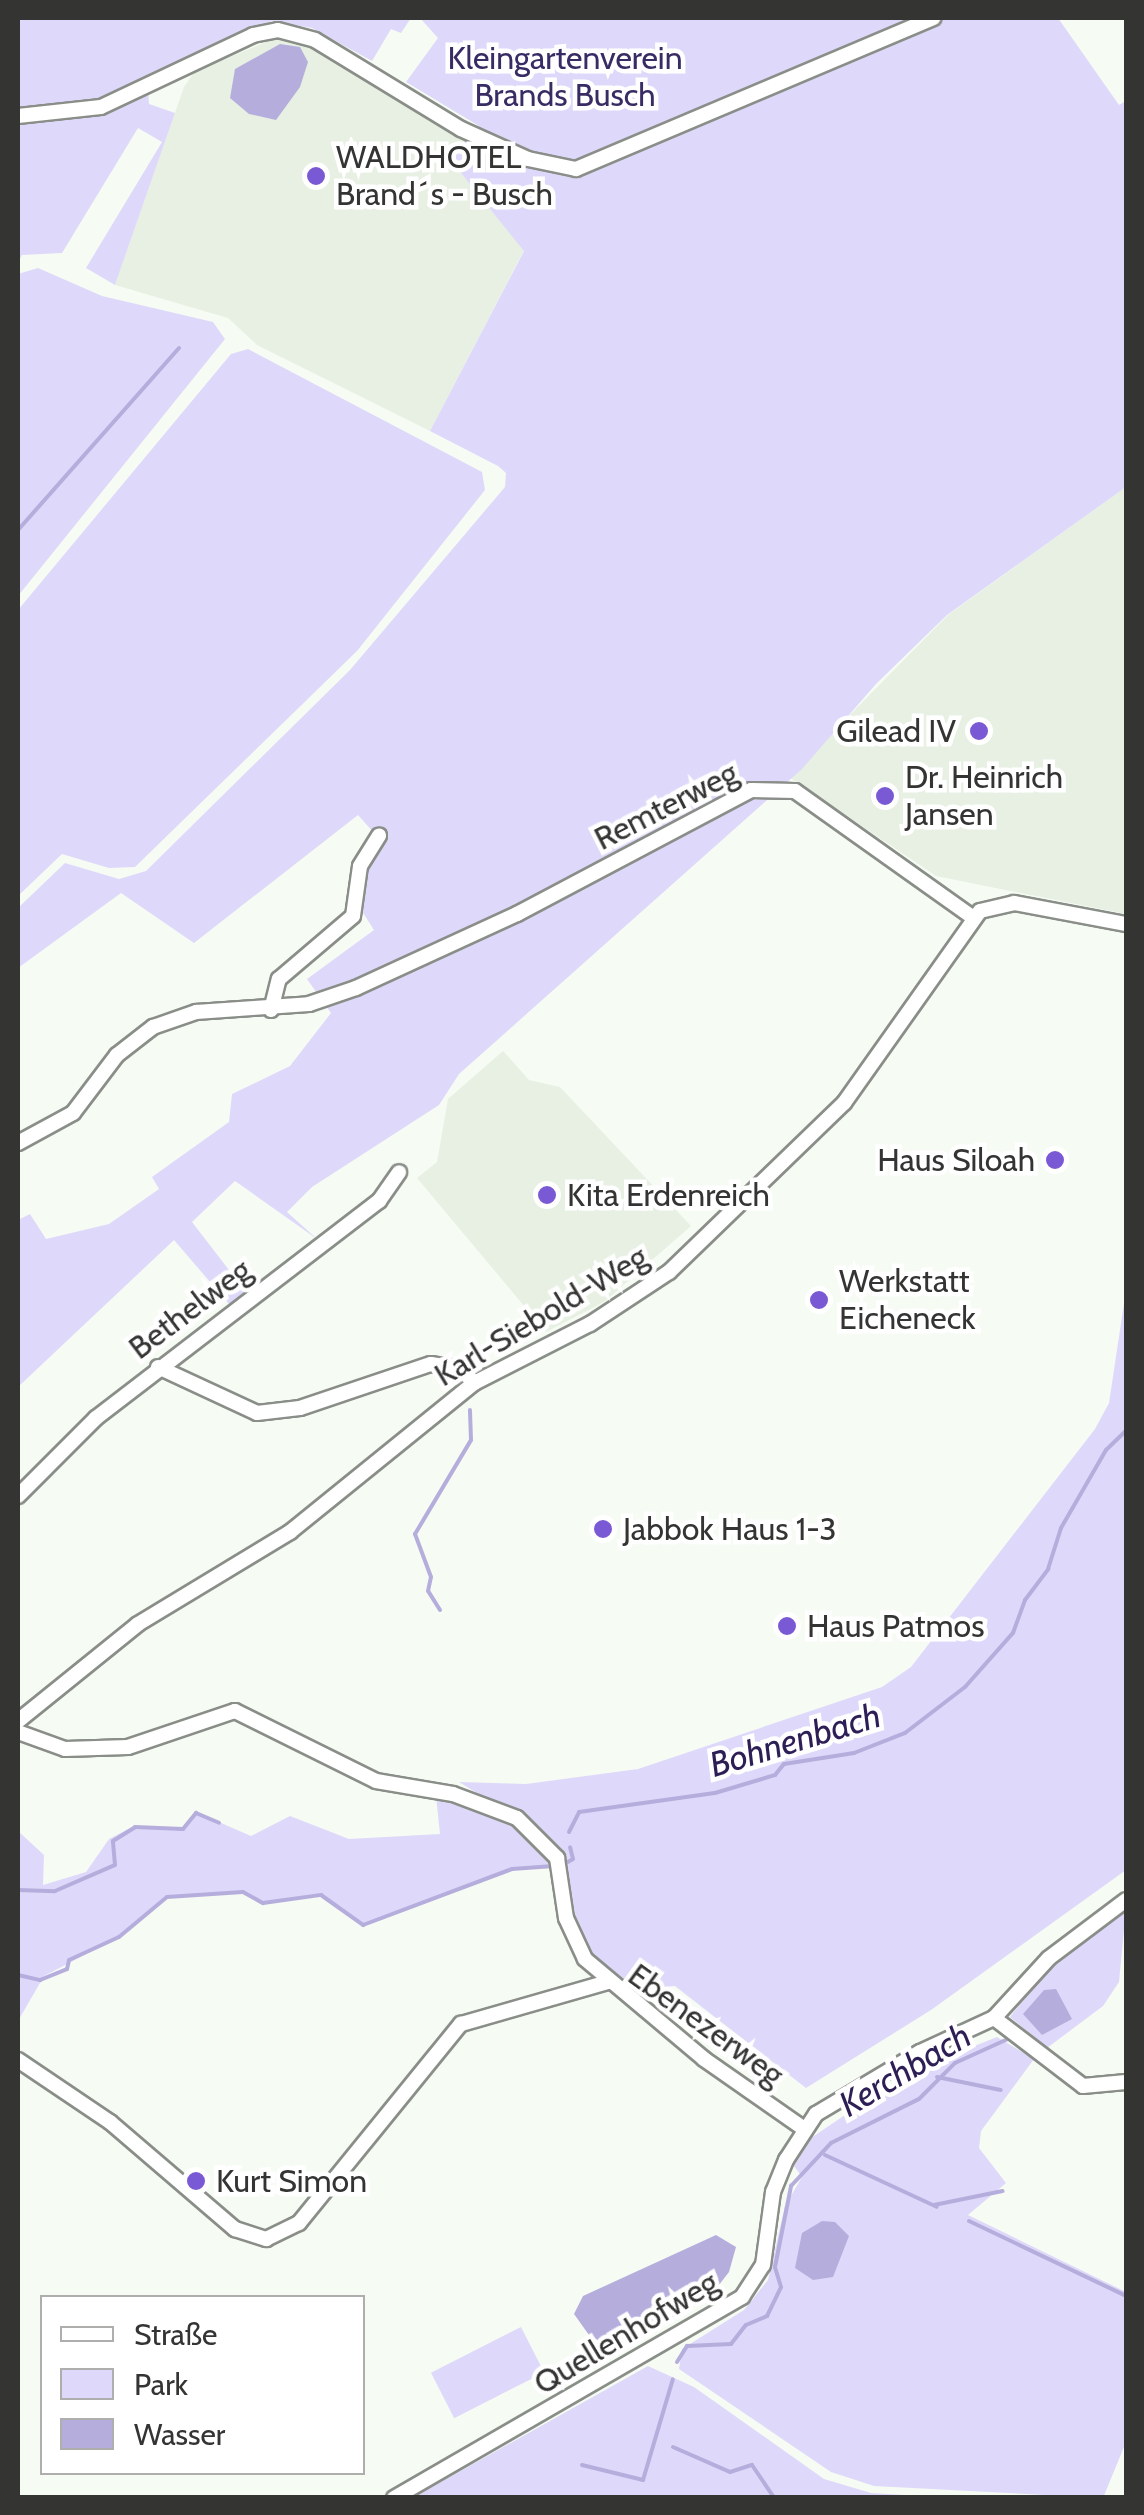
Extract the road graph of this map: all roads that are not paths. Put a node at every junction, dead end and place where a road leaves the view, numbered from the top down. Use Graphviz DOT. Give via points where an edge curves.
graph roads {
  1 [pos="933,18"];
  2 [pos="18,116"];
  3 [pos="380,836"];
  4 [pos="974,918"];
  5 [pos="1126,924"];
  6 [pos="270,1010"];
  7 [pos="18,1143"];
  8 [pos="399,1172"];
  9 [pos="158,1367"];
  10 [pos="474,1382"];
  11 [pos="18,1496"];
  12 [pos="18,1721"];
  13 [pos="18,1732"];
  14 [pos="1126,1900"];
  15 [pos="607,1982"];
  16 [pos="994,2018"];
  17 [pos="18,2060"];
  18 [pos="1126,2082"];
  19 [pos="803,2128"];
  20 [pos="394,2498"];
  1 -- 2 [label="street" via="576,169 528,159 461,129 289,31 253,35 101,106"];
  3 -- 6 [label="street" via="360,866 353,916 279,979"];
  4 -- 5 [label="street" via="990,905 1014,903"];
  4 -- 6 [label="street, Remterweg" via="795,791 768,787 451,946 326,999"];
  4 -- 10 [label="street, Karl-Siebold-Weg" via="844,1103 669,1272 590,1324"];
  6 -- 7 [label="street, Remterweg" via="196,1012 153,1027 117,1056 73,1113"];
  8 -- 9 [label="street, Bethelweg" via="379,1200"];
  9 -- 10 [label="street" via="257,1413 300,1408 432,1364 461,1369"];
  9 -- 11 [label="street, Bethelweg"];
  10 -- 12 [label="street, Karl-Siebold-Weg" via="290,1532 138,1624"];
  13 -- 15 [label="street" via="64,1748 128,1748 235,1711 376,1781 504,1811 553,1851 577,1949"];
  14 -- 16 [label="street, Quellenhofweg" via="1049,1958"];
  15 -- 17 [label="street, Ebenezerweg" via="461,2024 299,2223 266,2239 235,2230 104,2117"];
  15 -- 19 [label="street, Ebenezerweg"];
  16 -- 18 [label="street" via="1083,2086"];
  16 -- 19 [label="street, Quellenhofweg" via="837,2099"];
  19 -- 20 [label="street, Quellenhofweg" via="773,2192 763,2264 751,2289 628,2368"];
}
